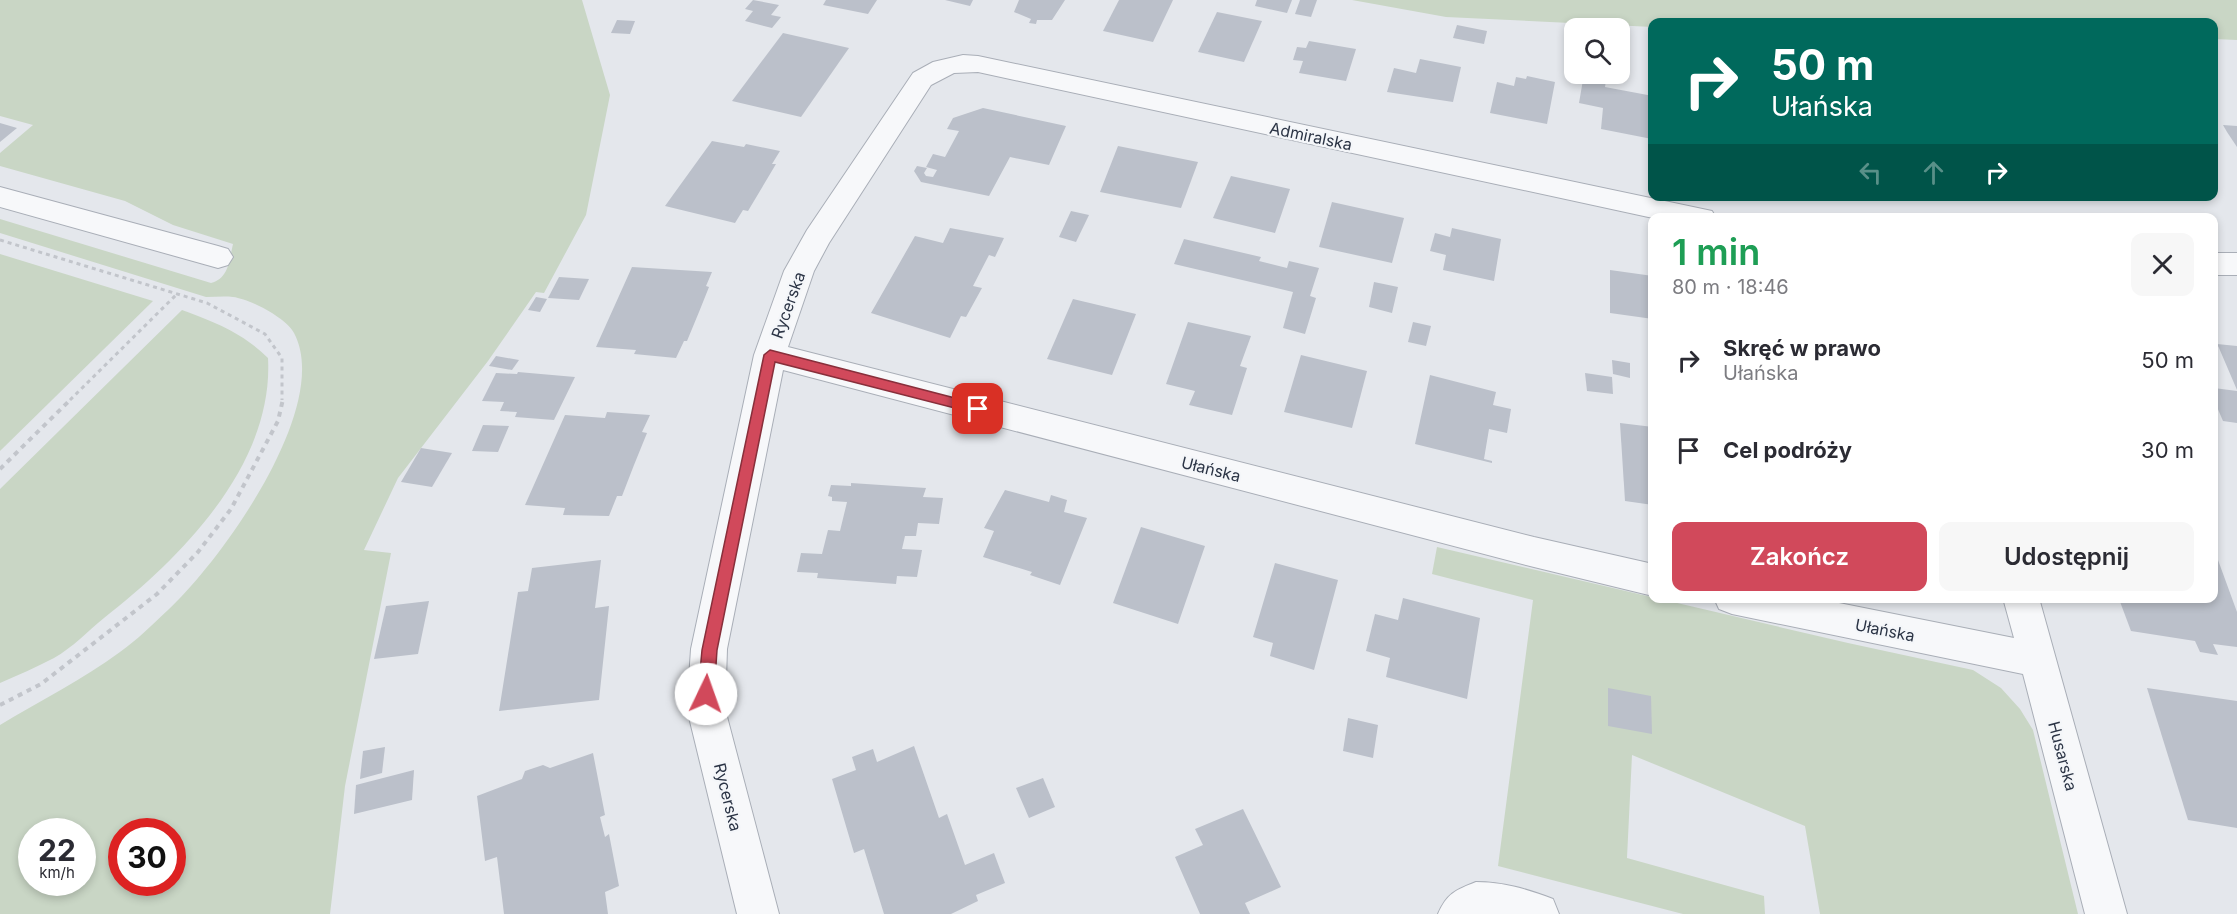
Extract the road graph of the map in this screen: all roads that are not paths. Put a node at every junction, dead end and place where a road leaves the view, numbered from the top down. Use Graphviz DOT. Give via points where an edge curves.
graph roads {
  1 [pos="922,79"];
  2 [pos="0,197"];
  3 [pos="1677,213"];
  4 [pos="218,257"];
  5 [pos="2218,264"];
  6 [pos="2237,264"];
  7 [pos="770,355"];
  8 [pos="1648,579"];
  9 [pos="1757,603"];
  10 [pos="2022,603"];
  11 [pos="2037,660"];
  12 [pos="758,914"];
  13 [pos="1459,914"];
  14 [pos="1538,914"];
  15 [pos="2106,914"];
  1 -- 3 [label="street, Admiralska" via="938,68 978,64"];
  1 -- 7 [label="street, Rycerska" via="799,271"];
  2 -- 4 [label="street"];
  5 -- 6 [label="street"];
  7 -- 8 [label="street, Ułańska"];
  7 -- 12 [label="street, Rycerska" via="706,680 711,732"];
  9 -- 11 [label="street, Ułańska"];
  10 -- 11 [label="street, Husarska"];
  11 -- 15 [label="street, Husarska"];
  13 -- 14 [label="street" via="1476,902 1499,902"];
}
